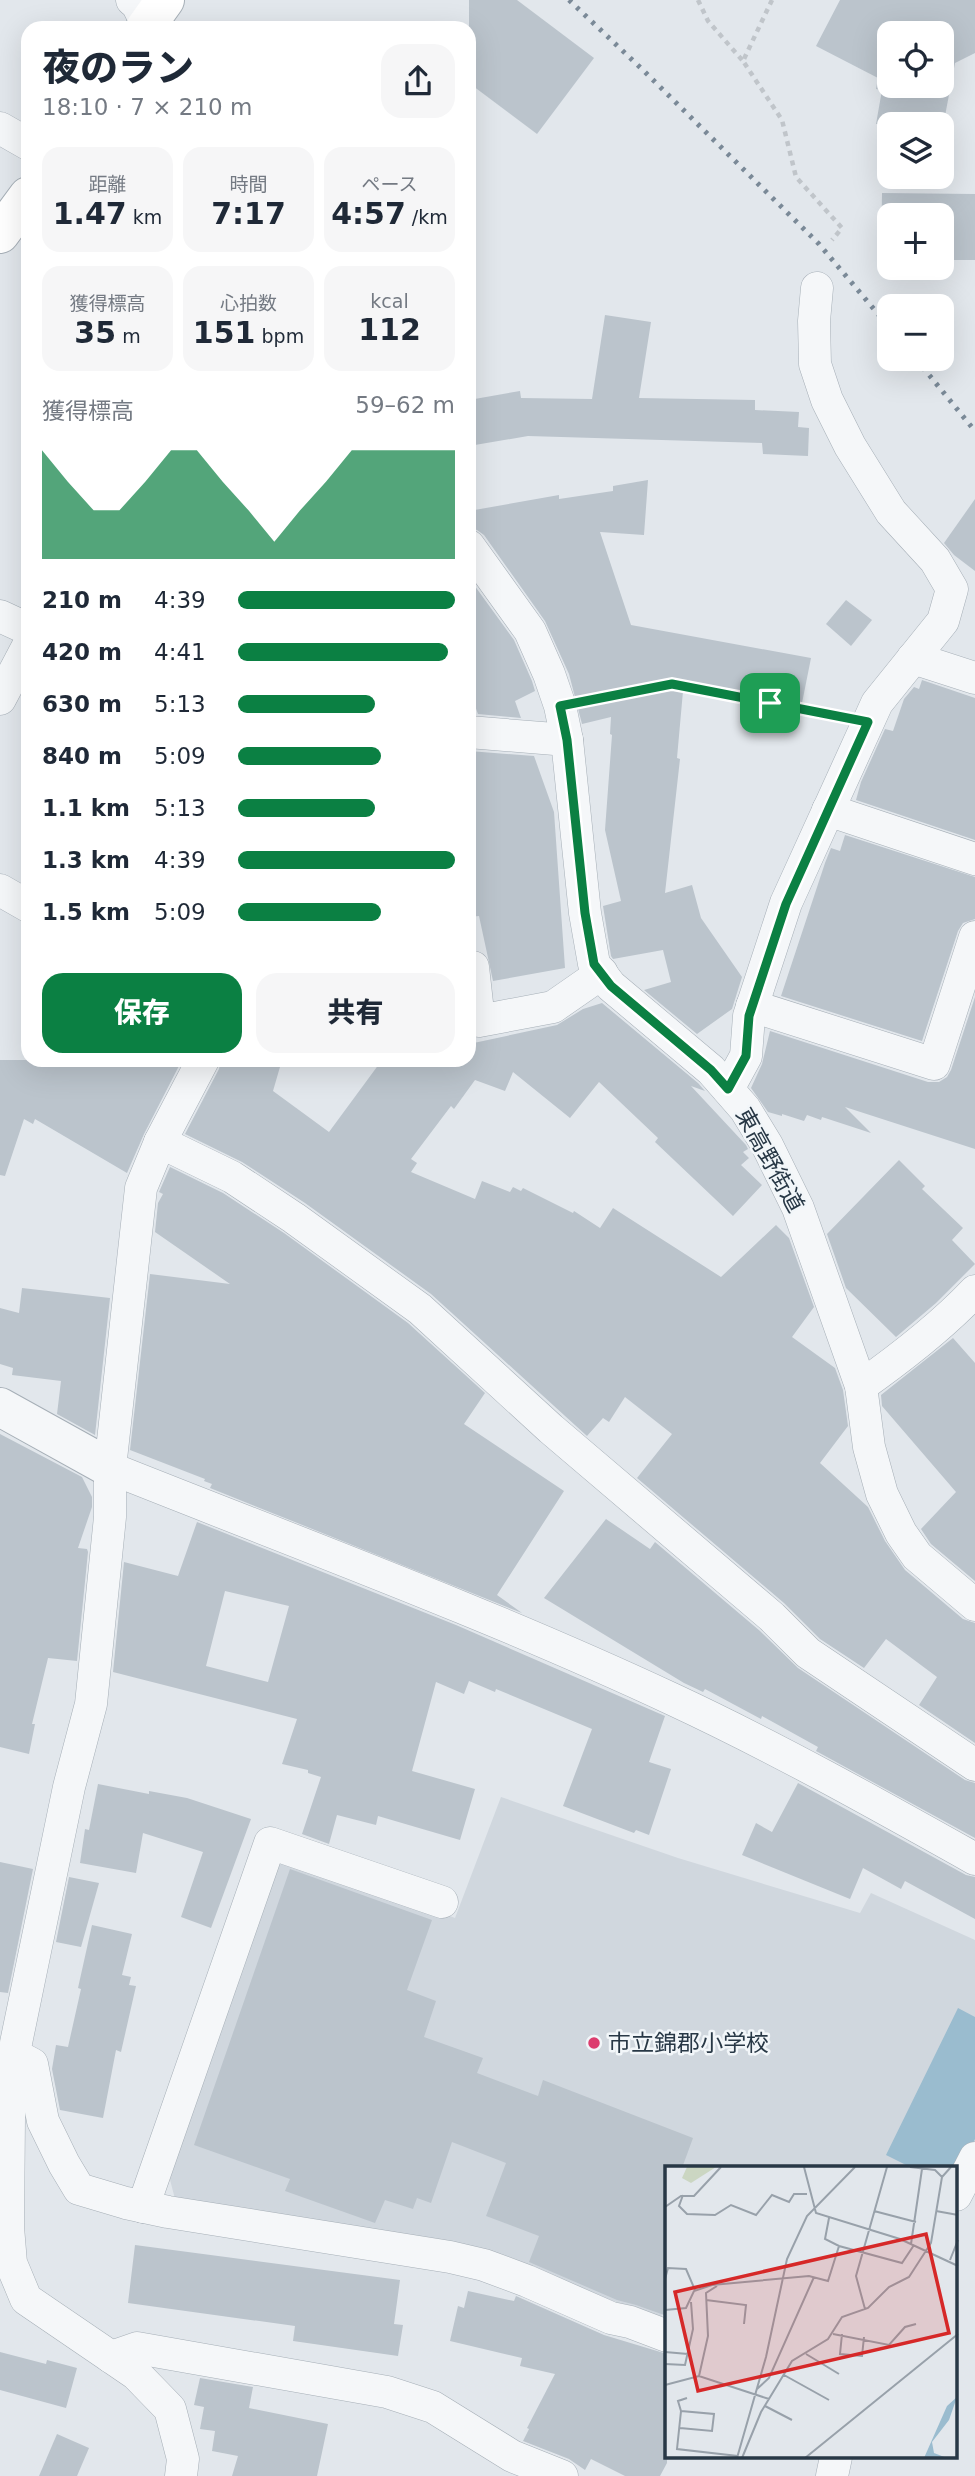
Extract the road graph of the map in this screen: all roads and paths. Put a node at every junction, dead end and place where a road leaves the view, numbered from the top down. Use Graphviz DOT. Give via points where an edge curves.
graph roads {
  1 [pos="698,0"];
  2 [pos="772,0"];
  3 [pos="743,61"];
  4 [pos="0,128"];
  5 [pos="21,140"];
  6 [pos="21,206"];
  7 [pos="0,234"];
  8 [pos="832,240"];
  9 [pos="817,288"];
  10 [pos="476,556"];
  11 [pos="0,616"];
  12 [pos="21,626"];
  13 [pos="913,658"];
  14 [pos="21,659"];
  15 [pos="975,678"];
  16 [pos="0,699"];
  17 [pos="560,706"];
  18 [pos="868,722"];
  19 [pos="476,733"];
  20 [pos="567,740"];
  21 [pos="828,810"];
  22 [pos="975,859"];
  23 [pos="0,890"];
  24 [pos="21,902"];
  25 [pos="975,937"];
  26 [pos="602,973"];
  27 [pos="476,994"];
  28 [pos="752,1006"];
  29 [pos="199,1067"];
  30 [pos="728,1089"];
  31 [pos="160,1142"];
  32 [pos="975,1291"];
  33 [pos="861,1386"];
  34 [pos="0,1407"];
  35 [pos="110,1468"];
  36 [pos="975,1605"];
  37 [pos="975,1765"];
  38 [pos="975,1859"];
  39 [pos="442,1902"];
  40 [pos="15,2055"];
  41 [pos="975,2158"];
  42 [pos="958,2191"];
  43 [pos="143,2207"];
  44 [pos="10,2290"];
  45 [pos="665,2335"];
  46 [pos="111,2357"];
  47 [pos="836,2458"];
  48 [pos="181,2476"];
  49 [pos="562,2476"];
  50 [pos="832,2476"];
  1 -- 3 [label="path" via="708,21"];
  2 -- 3 [label="path"];
  3 -- 8 [label="path" via="782,120 796,177 842,228"];
  4 -- 5 [label="street"];
  6 -- 7 [label="main road"];
  9 -- 13 [label="street" via="815,364 827,400 891,512 934,560 952,589 943,621"];
  10 -- 17 [label="street, 東高野街道" via="530,631"];
  11 -- 12 [label="street"];
  13 -- 15 [label="street"];
  13 -- 18 [label="street" via="877,703"];
  14 -- 16 [label="street"];
  17 -- 18 [label="path" via="672,684"];
  17 -- 20 [label="street, 東高野街道"];
  18 -- 21 [label="street"];
  19 -- 20 [label="street"];
  20 -- 26 [label="street, 東高野街道" via="585,913 594,964"];
  21 -- 22 [label="street"];
  21 -- 28 [label="street" via="786,904"];
  23 -- 24 [label="street"];
  25 -- 28 [label="street" via="934,1064"];
  26 -- 27 [label="street" via="553,1007 479,1021"];
  26 -- 30 [label="street, 東高野街道"];
  28 -- 30 [label="street" via="746,1056"];
  29 -- 31 [label="street"];
  30 -- 33 [label="street, 東高野街道" via="767,1145 798,1208"];
  31 -- 35 [label="street" via="141,1188"];
  31 -- 37 [label="street" via="232,1177 420,1309 808,1653"];
  32 -- 33 [label="street" via="898,1360"];
  33 -- 36 [label="street, 東高野街道" via="869,1447 882,1494 901,1533 917,1556"];
  34 -- 35 [label="street"];
  35 -- 38 [label="street" via="465,1609 671,1698 805,1765"];
  35 -- 40 [label="street" via="110,1517 91,1704 69,1787"];
  39 -- 43 [label="street" via="270,1843"];
  40 -- 43 [label="street" via="32,2064 43,2121 79,2189"];
  40 -- 44 [label="street" via="9,2117"];
  41 -- 42 [label="street"];
  43 -- 45 [label="street" via="484,2265 611,2318"];
  44 -- 46 [label="street"];
  46 -- 48 [label="street" via="136,2374 170,2409 183,2459"];
  46 -- 49 [label="street" via="137,2348 387,2392 433,2407 512,2456"];
  47 -- 50 [label="street"];
}
